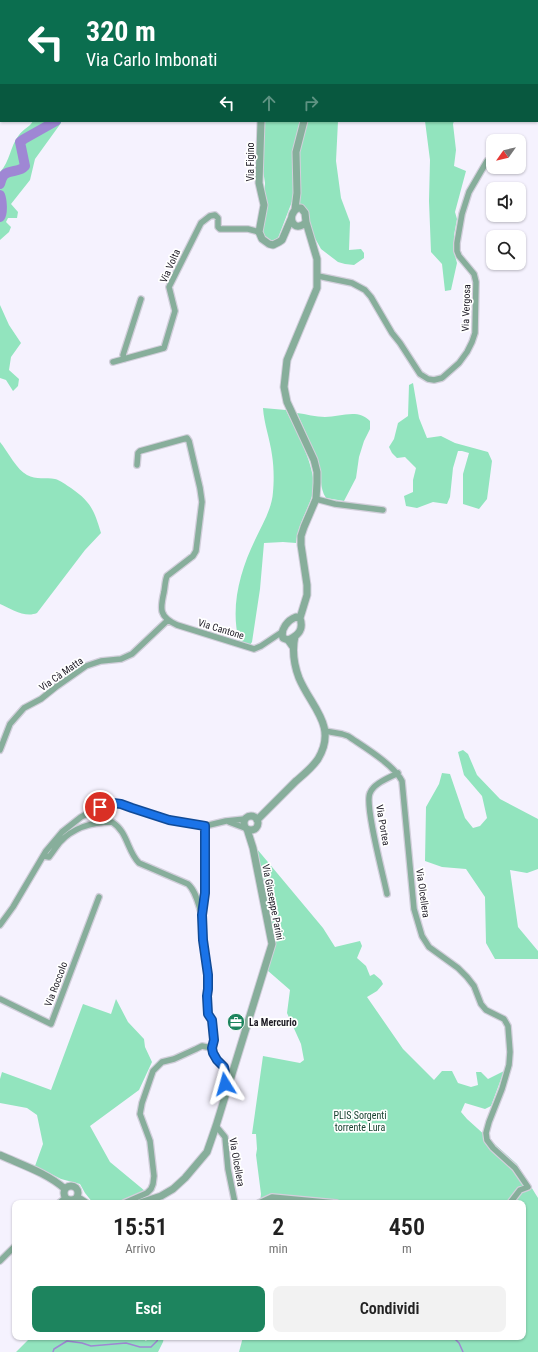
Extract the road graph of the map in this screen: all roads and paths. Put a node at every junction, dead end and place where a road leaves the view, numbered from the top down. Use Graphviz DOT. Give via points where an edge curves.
graph roads {
  1 [pos="261,122"];
  2 [pos="304,122"];
  3 [pos="486,163"];
  4 [pos="298,209"];
  5 [pos="291,219"];
  6 [pos="306,222"];
  7 [pos="297,226"];
  8 [pos="287,229"];
  9 [pos="259,232"];
  10 [pos="311,241"];
  11 [pos="318,276"];
  12 [pos="141,299"];
  13 [pos="124,359"];
  14 [pos="113,362"];
  15 [pos="137,466"];
  16 [pos="316,498"];
  17 [pos="383,510"];
  18 [pos="297,618"];
  19 [pos="168,620"];
  20 [pos="284,636"];
  21 [pos="295,636"];
  22 [pos="292,647"];
  23 [pos="325,731"];
  24 [pos="0,750"];
  25 [pos="398,773"];
  26 [pos="251,818"];
  27 [pos="226,821"];
  28 [pos="205,826"];
  29 [pos="256,828"];
  30 [pos="246,829"];
  31 [pos="253,848"];
  32 [pos="44,856"];
  33 [pos="387,894"];
  34 [pos="99,897"];
  35 [pos="202,915"];
  36 [pos="0,925"];
  37 [pos="0,1000"];
  38 [pos="212,1048"];
  39 [pos="225,1097"];
  40 [pos="216,1126"];
  41 [pos="0,1155"];
  42 [pos="64,1189"];
  43 [pos="77,1197"];
  44 [pos="62,1200"];
  45 [pos="82,1200"];
  46 [pos="131,1200"];
  47 [pos="149,1200"];
  48 [pos="234,1200"];
  49 [pos="264,1200"];
  50 [pos="304,1200"];
  51 [pos="512,1200"];
  52 [pos="12,1249"];
  53 [pos="1,1260"];
  1 -- 9 [label="street, Via Figino" via="259,183 264,205"];
  2 -- 4 [label="street" via="296,152"];
  3 -- 11 [label="street, Via Vergosa" via="470,192 462,214 457,243 459,256 474,274 476,282 475,333 459,363 442,378 428,380 420,374 365,290 352,283"];
  4 -- 5 [label="street" via="292,213"];
  4 -- 6 [label="street" via="306,213"];
  5 -- 7 [label="street"];
  5 -- 8 [label="street"];
  6 -- 7 [label="street"];
  6 -- 10 [label="street"];
  7 -- 8 [label="street"];
  7 -- 10 [label="street"];
  8 -- 9 [label="street" via="282,240 273,245 262,239"];
  9 -- 13 [label="street, Via Volta" via="220,229 218,218 215,216 210,216 201,223 169,287 175,311 164,348"];
  10 -- 11 [label="street"];
  11 -- 16 [label="street" via="313,300 287,360 284,387 287,402 314,460 318,483"];
  12 -- 13 [label="street" via="123,355"];
  13 -- 14 [label="street, Via Volta"];
  15 -- 19 [label="street, Via Cantone" via="140,451 187,438 189,441 202,502 196,551 167,576 161,606 163,615"];
  16 -- 17 [label="street" via="335,504"];
  16 -- 18 [label="street" via="302,536 307,595"];
  18 -- 20 [label="street" via="286,624"];
  18 -- 21 [label="street" via="302,626"];
  19 -- 20 [label="street, Via Cantone" via="254,648 274,637"];
  19 -- 24 [label="street, Via Cà Matta" via="132,654 86,666 41,699 24,708 10,724"];
  20 -- 21 [label="street"];
  20 -- 22 [label="street"];
  21 -- 22 [label="street"];
  22 -- 23 [label="street" via="299,678 320,715"];
  23 -- 25 [label="street" via="348,736"];
  23 -- 26 [label="street" via="323,748 317,760 270,806"];
  25 -- 33 [label="street, Via Portea" via="373,787 368,802"];
  25 -- 51 [label="street, Via Olcellera" via="402,781 414,909 422,936 429,947 467,977 486,1010 504,1019 508,1026 509,1065 486,1133 487,1140 493,1148 515,1168 528,1187 520,1190"];
  26 -- 27 [label="street"];
  26 -- 29 [label="street, Via Giuseppe Parini"];
  26 -- 30 [label="street, Via Giuseppe Parini" via="244,823"];
  27 -- 28 [label="street"];
  27 -- 30 [label="street"];
  28 -- 32 [label="street" via="169,820 113,803 90,811 71,824"];
  28 -- 35 [label="street" via="205,893"];
  29 -- 30 [label="street"];
  29 -- 31 [label="street, Via Giuseppe Parini"];
  30 -- 31 [label="street, Via Giuseppe Parini"];
  31 -- 39 [label="street, Via Giuseppe Parini" via="272,944"];
  32 -- 35 [label="street" via="49,857 73,831 84,826 112,822 123,832 139,864 190,886 196,894"];
  32 -- 36 [label="street"];
  34 -- 37 [label="street, Via Roccolo" via="51,1024"];
  35 -- 38 [label="street" via="208,975 208,1014 212,1020 214,1040"];
  38 -- 39 [label="street" via="217,1060 224,1067"];
  38 -- 46 [label="street" via="202,1046 162,1062 153,1071 140,1114 150,1141 153,1184 147,1193"];
  39 -- 40 [label="street, Via Giuseppe Parini"];
  40 -- 47 [label="street, Via Giuseppe Parini" via="207,1152 185,1178 173,1189"];
  40 -- 48 [label="street, Via Olcellera" via="225,1137"];
  41 -- 42 [label="street" via="41,1173"];
  42 -- 43 [label="street" via="70,1186 76,1188"];
  42 -- 44 [label="street"];
  43 -- 44 [label="street"];
  43 -- 45 [label="street"];
  49 -- 50 [label="street" via="272,1197"];
  52 -- 53 [label="street"];
}
